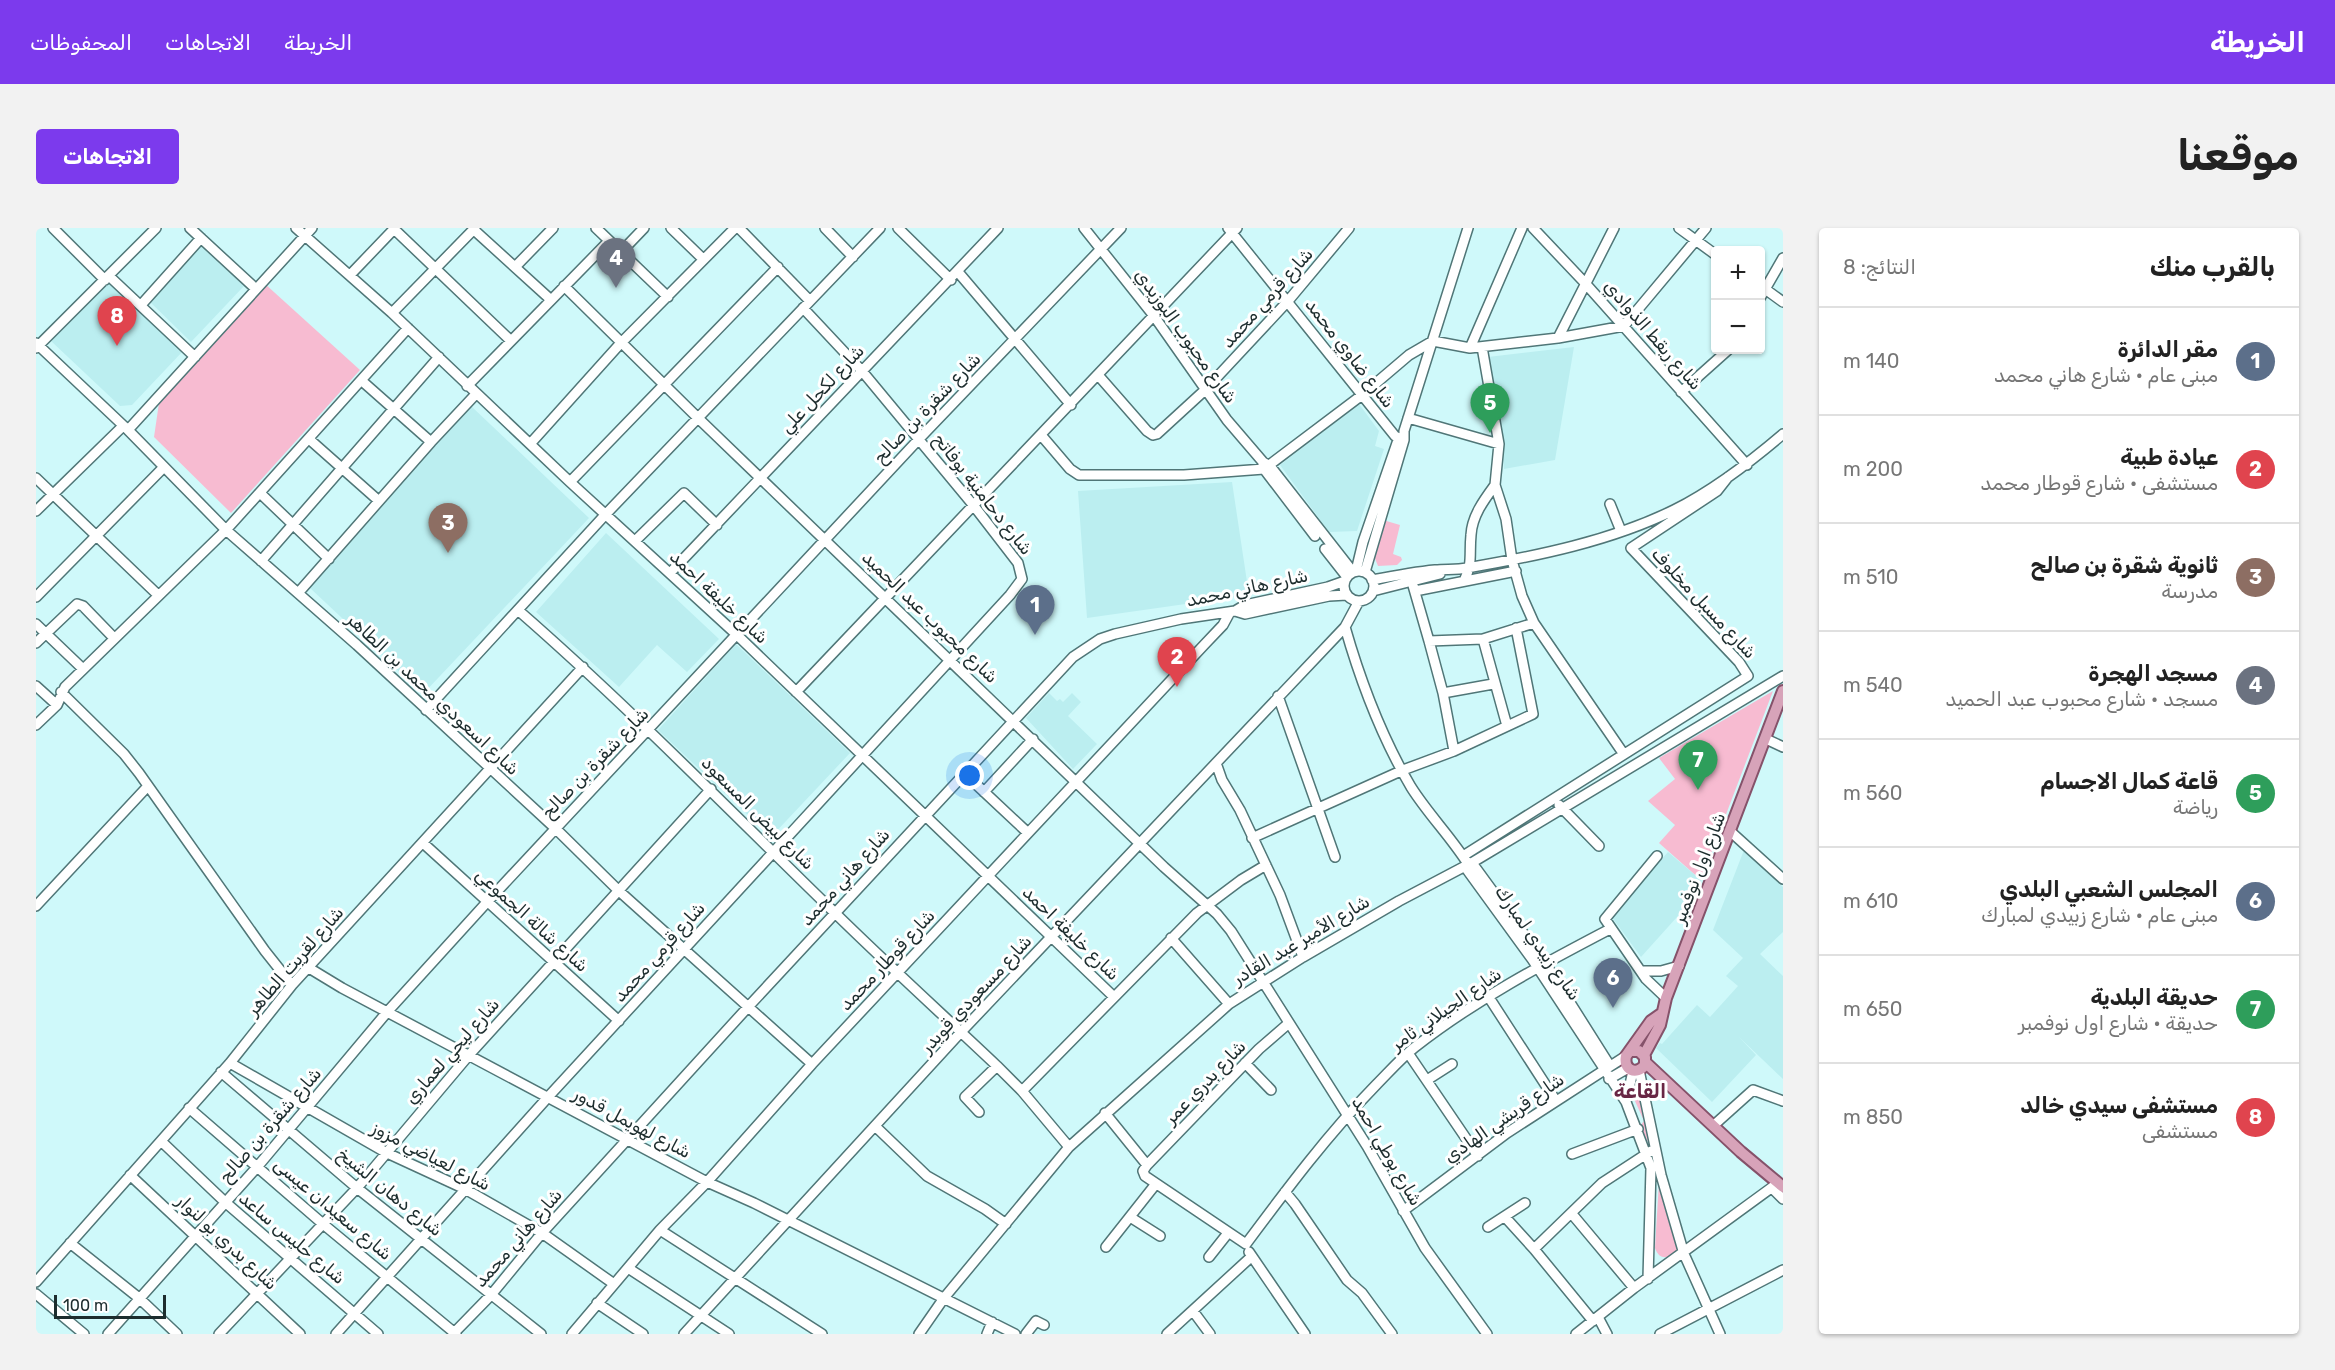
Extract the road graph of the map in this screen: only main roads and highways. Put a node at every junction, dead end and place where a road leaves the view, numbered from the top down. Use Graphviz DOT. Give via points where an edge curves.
graph roads {
  1 [pos="1783,691"];
  2 [pos="1661,1014"];
  3 [pos="1628,1054"];
  4 [pos="1639,1066"];
  5 [pos="1778,1183"];
  1 -- 2 [label="main road, شارع اول نوفمبر"];
  2 -- 3 [label="main road" via="1651,1021"];
  2 -- 4 [label="main road, شارع اول نوفمبر" via="1660,1025"];
  3 -- 4 [label="main road" via="1625,1062"];
  3 -- 4 [label="main road" via="1640,1051"];
  4 -- 5 [label="main road" via="1665,1082"];
}
